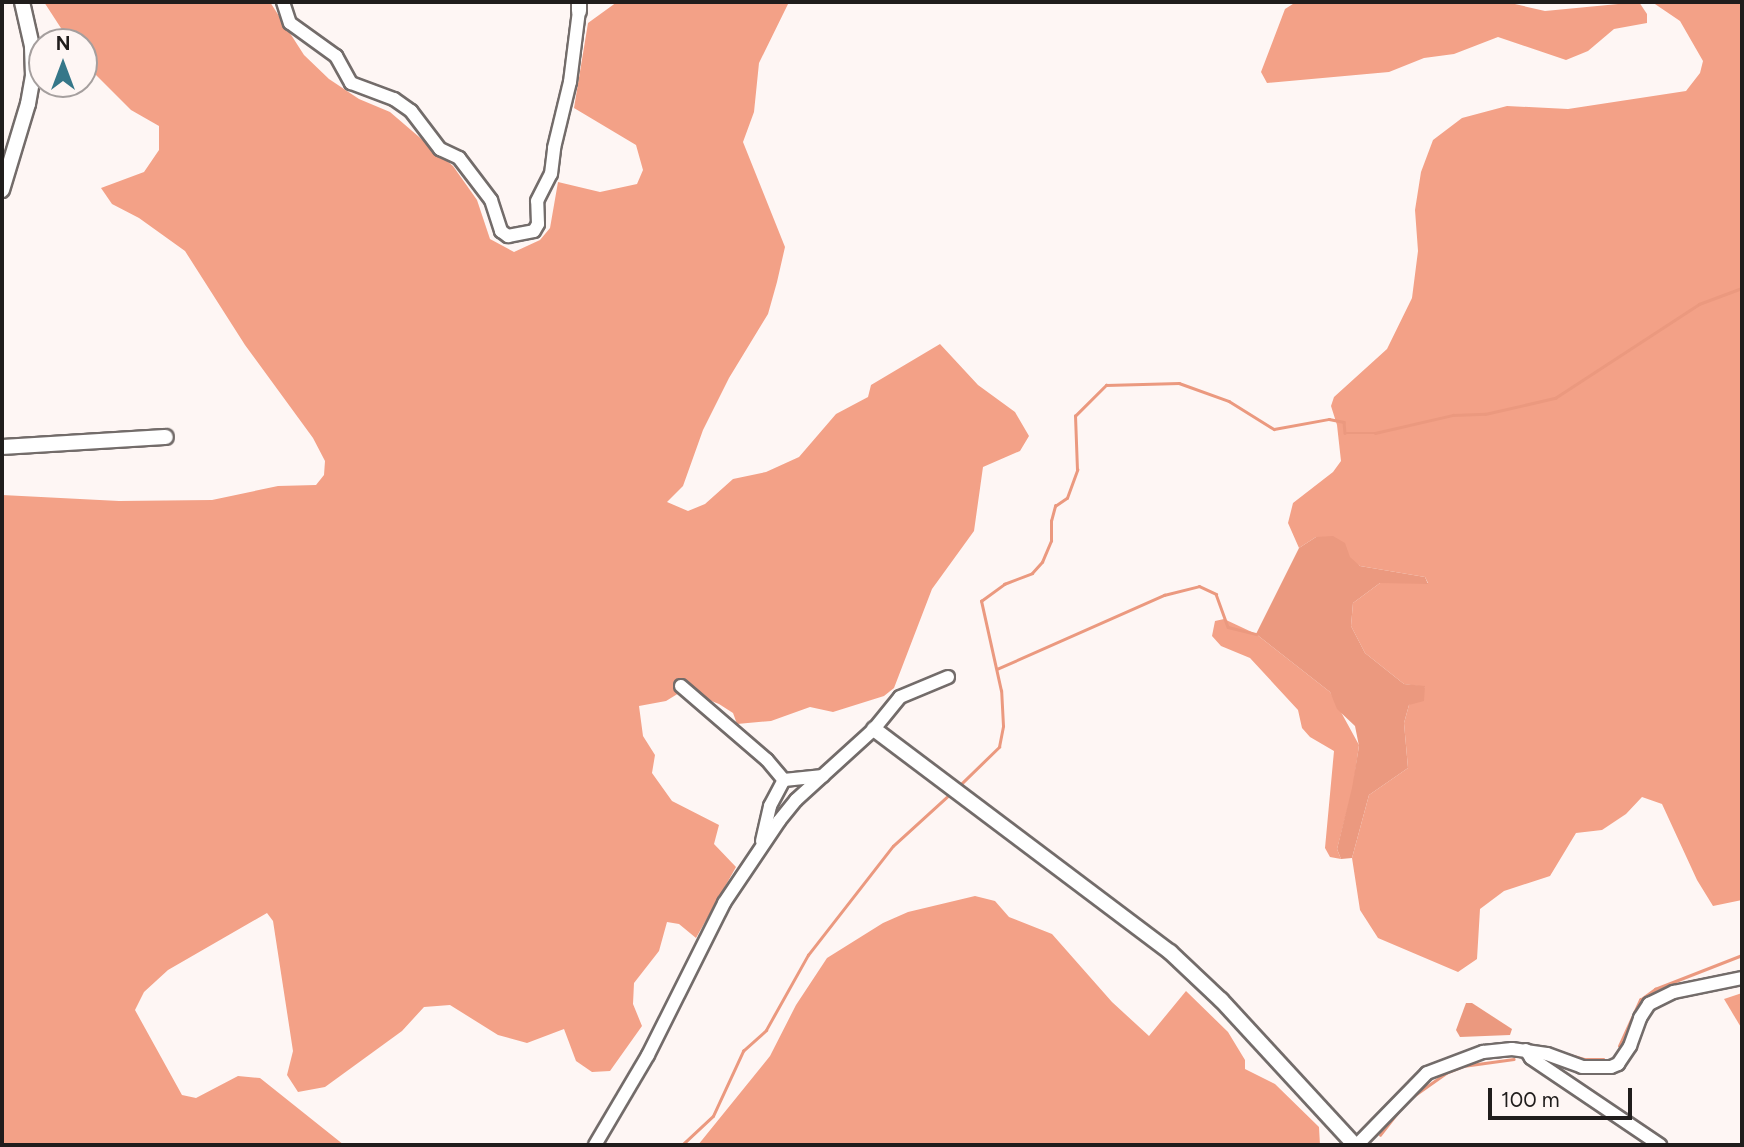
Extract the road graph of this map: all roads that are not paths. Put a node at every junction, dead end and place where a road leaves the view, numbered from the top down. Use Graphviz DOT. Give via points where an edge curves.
graph roads {
  1 [pos="22,2"];
  2 [pos="283,2"];
  3 [pos="579,6"];
  4 [pos="2,190"];
  5 [pos="166,437"];
  6 [pos="2,447"];
  7 [pos="948,677"];
  8 [pos="681,686"];
  9 [pos="874,729"];
  10 [pos="823,776"];
  11 [pos="784,780"];
  12 [pos="759,852"];
  13 [pos="1742,978"];
  14 [pos="1526,1050"];
  15 [pos="595,1145"];
  16 [pos="1356,1145"];
  17 [pos="1660,1145"];
  1 -- 4 [label="street" via="33,76"];
  2 -- 3 [label="street" via="290,23 336,57 351,83 394,99 411,111 440,149 459,158 491,200 501,231 509,236 534,231 538,224 537,201 551,174 570,82"];
  5 -- 6 [label="street"];
  7 -- 9 [label="street" via="900,697"];
  8 -- 11 [label="street"];
  9 -- 10 [label="street"];
  9 -- 16 [label="street" via="1170,952"];
  10 -- 11 [label="street"];
  10 -- 12 [label="street" via="796,800"];
  11 -- 12 [label="street" via="770,806"];
  12 -- 15 [label="street" via="724,903 648,1055"];
  13 -- 14 [label="street" via="1674,992 1649,1004 1618,1064 1582,1067"];
  14 -- 16 [label="street" via="1483,1052 1427,1073"];
  14 -- 17 [label="street" via="1531,1058"];
}
